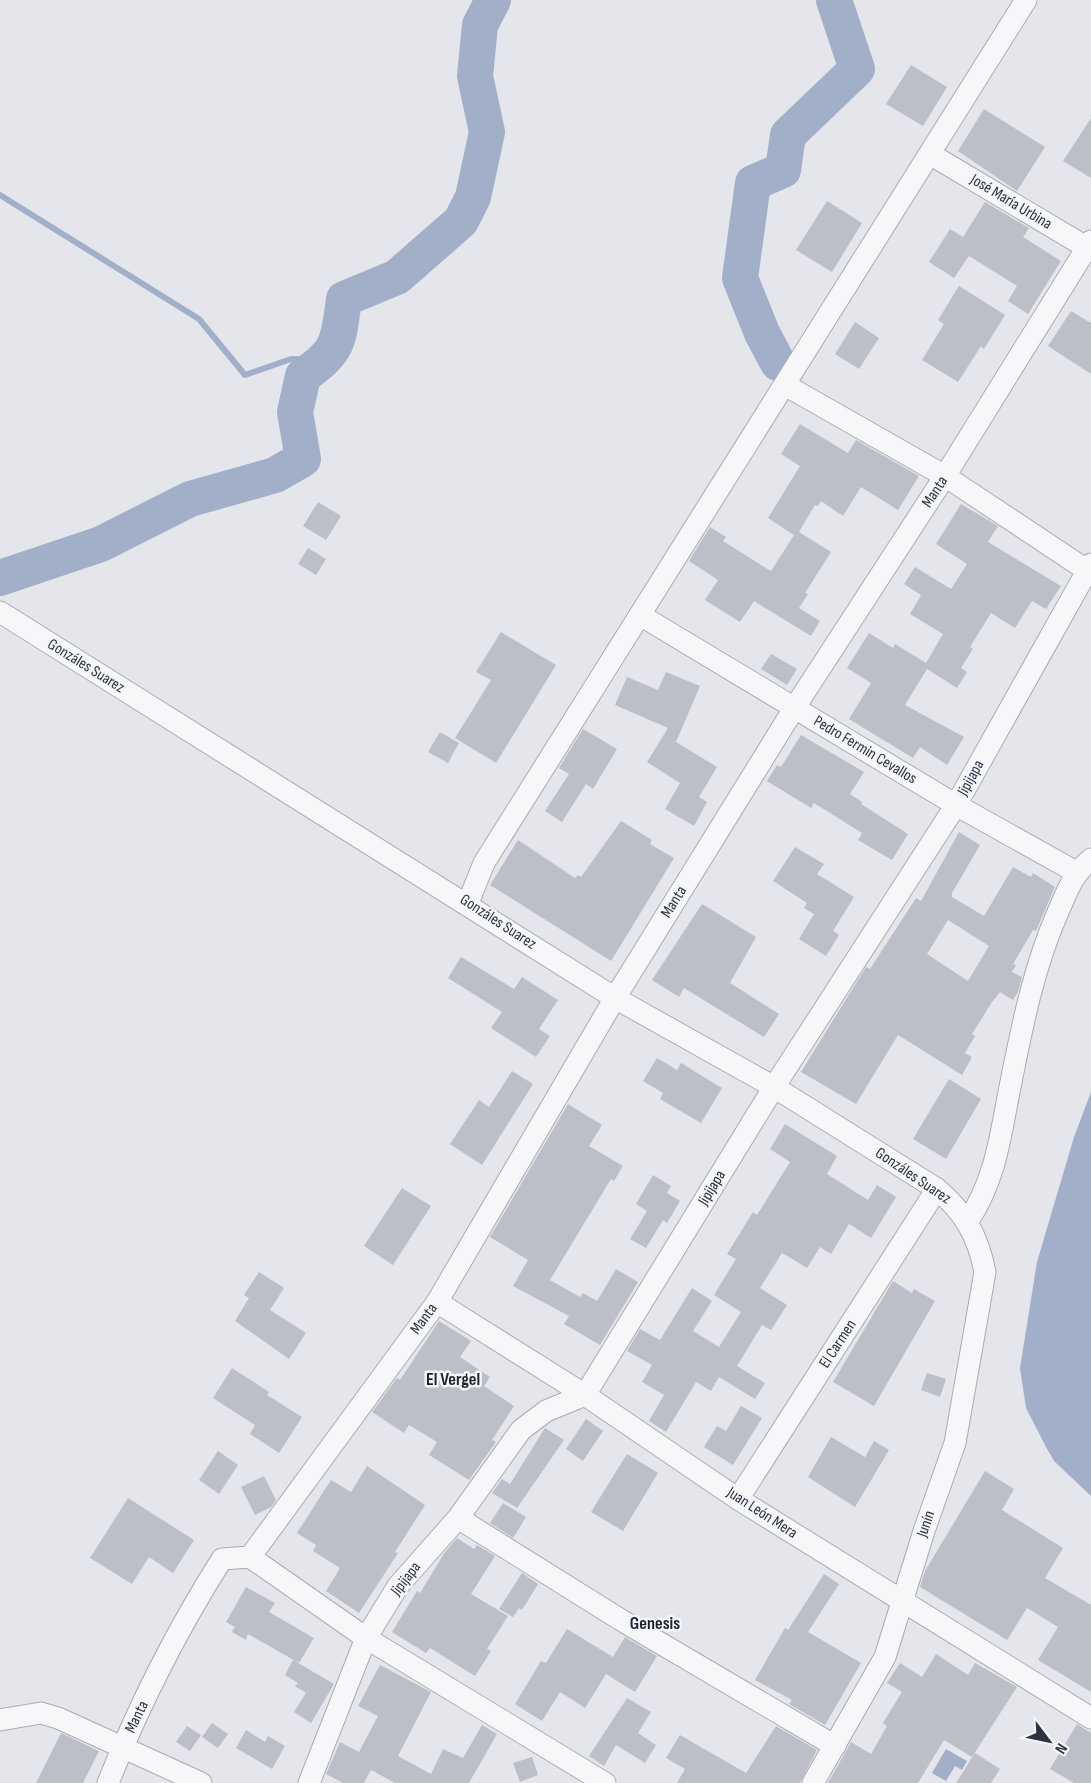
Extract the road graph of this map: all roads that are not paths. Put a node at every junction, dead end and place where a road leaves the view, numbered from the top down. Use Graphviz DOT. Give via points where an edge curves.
graph roads {
  1 [pos="1026,0"];
  2 [pos="930,153"];
  3 [pos="1090,246"];
  4 [pos="785,385"];
  5 [pos="945,476"];
  6 [pos="1090,569"];
  7 [pos="0,612"];
  8 [pos="640,615"];
  9 [pos="795,707"];
  10 [pos="956,805"];
  11 [pos="1083,865"];
  12 [pos="468,903"];
  13 [pos="615,998"];
  14 [pos="774,1087"];
  15 [pos="937,1189"];
  16 [pos="968,1221"];
  17 [pos="980,1247"];
  18 [pos="437,1302"];
  19 [pos="585,1395"];
  20 [pos="738,1499"];
  21 [pos="458,1518"];
  22 [pos="250,1557"];
  23 [pos="902,1601"];
  24 [pos="366,1638"];
  25 [pos="1091,1718"];
  26 [pos="0,1720"];
  27 [pos="123,1746"];
  28 [pos="835,1746"];
  29 [pos="108,1783"];
  30 [pos="201,1783"];
  31 [pos="309,1783"];
  32 [pos="605,1783"];
  33 [pos="813,1783"];
  1 -- 2 [label="street"];
  2 -- 3 [label="street, José María Urbina"];
  2 -- 4 [label="street"];
  3 -- 5 [label="street, Manta"];
  4 -- 5 [label="street"];
  4 -- 8 [label="street"];
  5 -- 6 [label="street"];
  5 -- 9 [label="street, Manta"];
  6 -- 10 [label="street, Jipijapa"];
  7 -- 12 [label="street, Gonzáles Suarez"];
  8 -- 9 [label="street, Pedro Fermin Cevallos"];
  8 -- 12 [label="street" via="484,863"];
  9 -- 10 [label="street, Pedro Fermin Cevallos"];
  9 -- 13 [label="street, Manta"];
  10 -- 11 [label="street, Pedro Fermin Cevallos"];
  10 -- 14 [label="street, Jipijapa"];
  11 -- 16 [label="street" via="1044,942 988,1187"];
  12 -- 13 [label="street, Gonzáles Suarez"];
  13 -- 14 [label="street, Gonzáles Suarez"];
  13 -- 18 [label="street, Manta"];
  14 -- 15 [label="street, Gonzáles Suarez"];
  14 -- 19 [label="street, Jipijapa"];
  15 -- 16 [label="street, Gonzáles Suarez"];
  15 -- 20 [label="street, El Carmen"];
  16 -- 17 [label="street, Gonzáles Suarez"];
  17 -- 23 [label="street, Junín" via="985,1272 955,1443"];
  18 -- 19 [label="street, Juan León Mera"];
  18 -- 22 [label="street, Manta"];
  19 -- 20 [label="street, Juan León Mera"];
  19 -- 21 [label="street, Jipijapa" via="546,1412 521,1430"];
  20 -- 23 [label="street, Juan León Mera"];
  21 -- 24 [label="street, Jipijapa" via="398,1586"];
  21 -- 28 [label="street"];
  22 -- 24 [label="street"];
  22 -- 27 [label="street, Manta" via="222,1559 188,1614"];
  23 -- 25 [label="street, Juan León Mera"];
  23 -- 28 [label="street, Junín" via="885,1657"];
  24 -- 31 [label="street, Jipijapa"];
  24 -- 32 [label="street"];
  26 -- 27 [label="street" via="41,1713"];
  27 -- 29 [label="street, Manta"];
  27 -- 30 [label="street"];
  28 -- 33 [label="street, Junín"];
}
